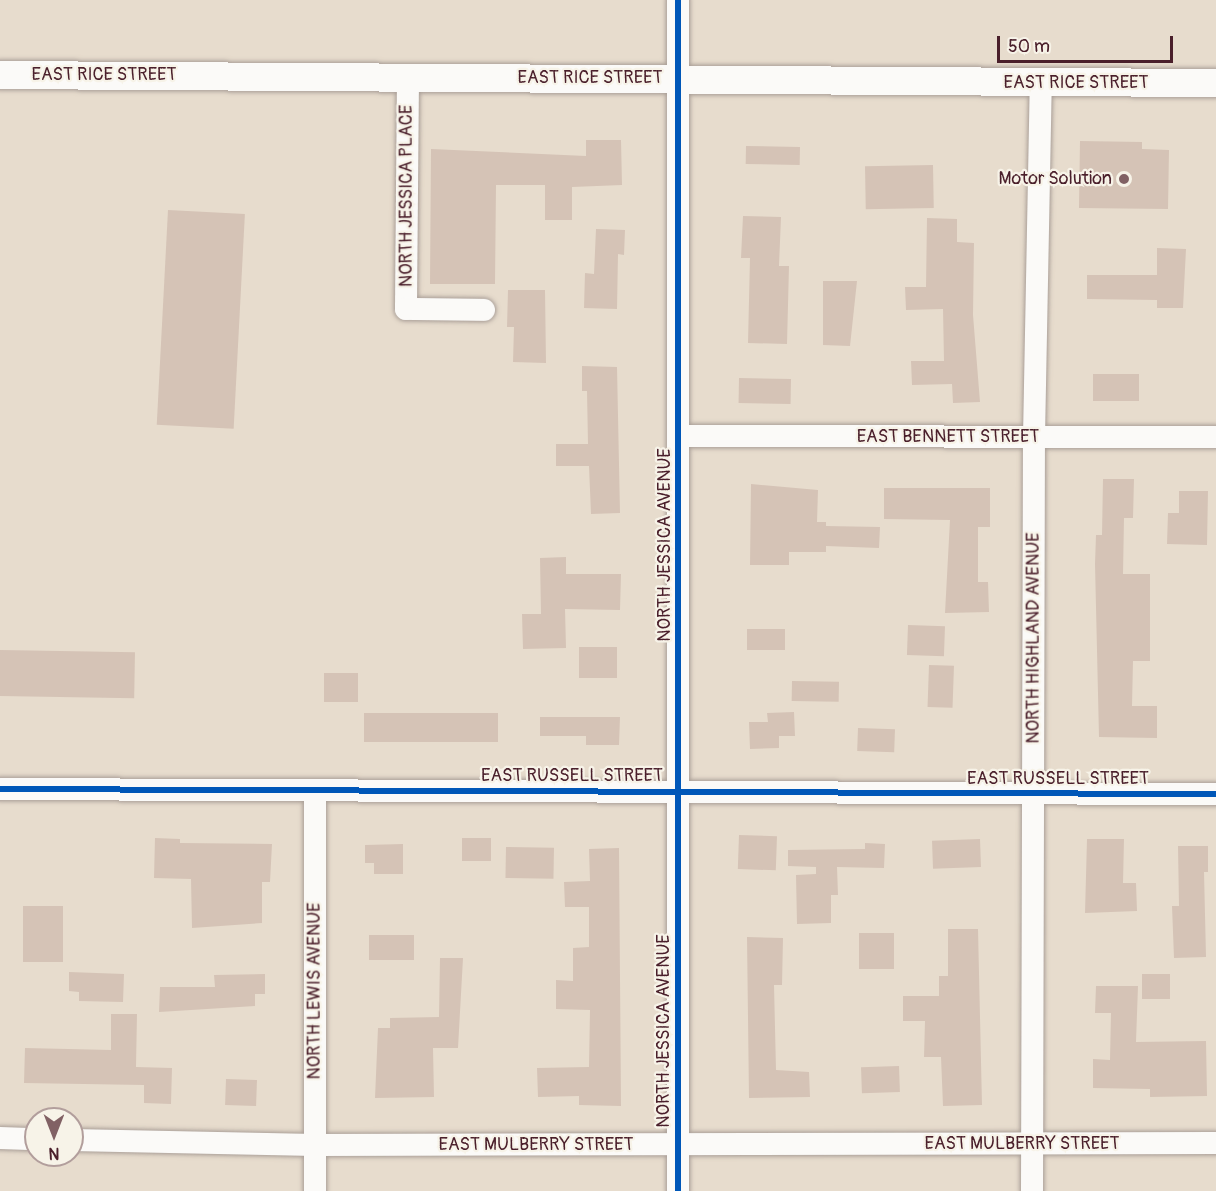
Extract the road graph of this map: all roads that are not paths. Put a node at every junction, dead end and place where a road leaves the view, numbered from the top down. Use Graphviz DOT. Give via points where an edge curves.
graph roads {
  1 [pos="678,0"];
  2 [pos="0,75"];
  3 [pos="408,77"];
  4 [pos="678,79"];
  5 [pos="1216,83"];
  6 [pos="1041,84"];
  7 [pos="484,310"];
  8 [pos="679,436"];
  9 [pos="1034,437"];
  10 [pos="1216,438"];
  11 [pos="0,789"];
  12 [pos="315,790"];
  13 [pos="681,792"];
  14 [pos="1034,794"];
  15 [pos="1216,794"];
  16 [pos="0,1138"];
  17 [pos="24,1139"];
  18 [pos="84,1140"];
  19 [pos="1031,1143"];
  20 [pos="1216,1143"];
  21 [pos="315,1145"];
  22 [pos="678,1145"];
  23 [pos="315,1191"];
  24 [pos="678,1191"];
  25 [pos="1032,1191"];
  1 -- 4 [label="street"];
  2 -- 3 [label="main road, EAST RICE STREET"];
  3 -- 4 [label="main road, EAST RICE STREET"];
  3 -- 7 [label="street, NORTH JESSICA PLACE" via="406,309"];
  4 -- 6 [label="main road, EAST RICE STREET"];
  4 -- 8 [label="street, NORTH JESSICA AVENUE"];
  5 -- 6 [label="main road, EAST RICE STREET"];
  6 -- 9 [label="street, NORTH HIGHLAND AVENUE"];
  8 -- 9 [label="street, EAST BENNETT STREET"];
  8 -- 13 [label="street, NORTH JESSICA AVENUE"];
  9 -- 10 [label="street, EAST BENNETT STREET"];
  9 -- 14 [label="street, NORTH HIGHLAND AVENUE"];
  11 -- 12 [label="street, EAST RUSSELL STREET"];
  12 -- 13 [label="street, EAST RUSSELL STREET"];
  12 -- 21 [label="street, NORTH LEWIS AVENUE"];
  13 -- 14 [label="street, EAST RUSSELL STREET"];
  13 -- 22 [label="street, NORTH JESSICA AVENUE"];
  14 -- 15 [label="street, EAST RUSSELL STREET"];
  14 -- 19 [label="street, NORTH HIGHLAND AVENUE"];
  16 -- 17 [label="street"];
  18 -- 21 [label="street, EAST MULBERRY STREET"];
  19 -- 20 [label="street, EAST MULBERRY STREET"];
  19 -- 22 [label="street, EAST MULBERRY STREET"];
  19 -- 25 [label="street, NORTH HIGHLAND AVENUE"];
  21 -- 22 [label="street, EAST MULBERRY STREET"];
  21 -- 23 [label="street, NORTH LEWIS AVENUE"];
  22 -- 24 [label="street, NORTH JESSICA AVENUE"];
}
